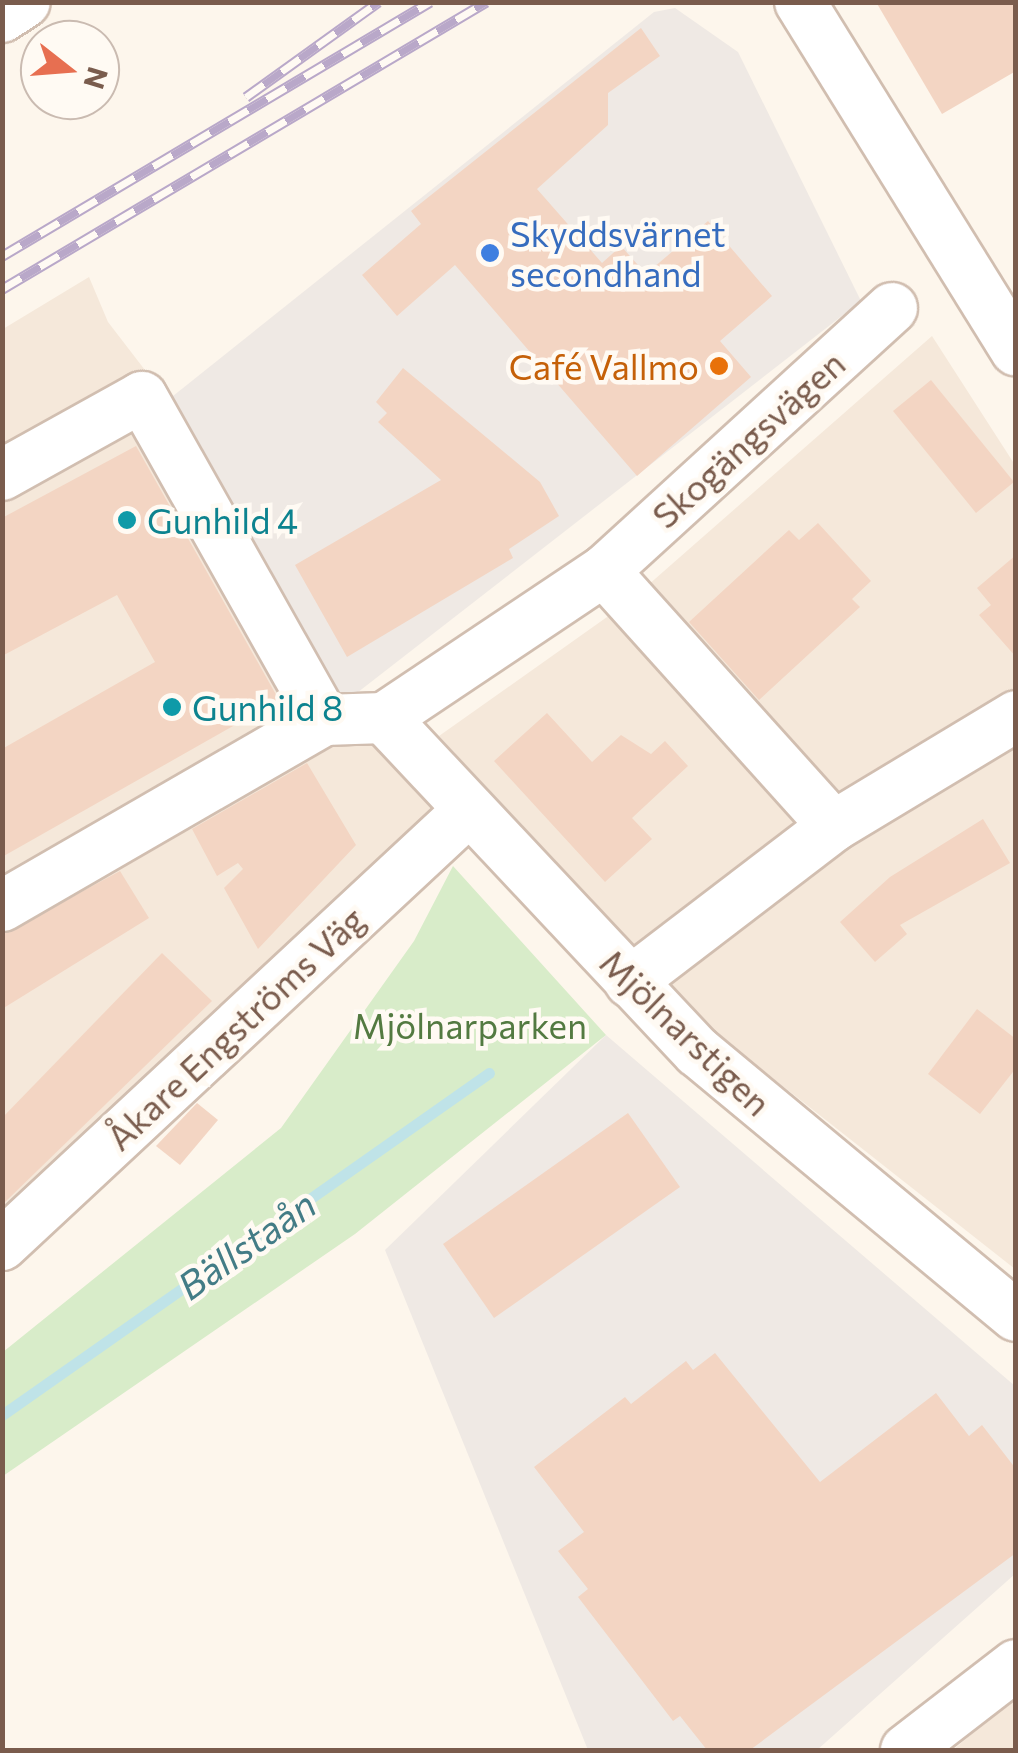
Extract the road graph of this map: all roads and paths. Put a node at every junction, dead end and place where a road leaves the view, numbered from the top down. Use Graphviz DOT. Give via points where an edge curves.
graph roads {
  1 [pos="25,2"];
  2 [pos="800,2"];
  3 [pos="2,17"];
  4 [pos="892,308"];
  5 [pos="1016,351"];
  6 [pos="2,476"];
  7 [pos="604,571"];
  8 [pos="1016,716"];
  9 [pos="384,718"];
  10 [pos="324,720"];
  11 [pos="466,812"];
  12 [pos="834,826"];
  13 [pos="2,906"];
  14 [pos="630,982"];
  15 [pos="2,1245"];
  16 [pos="1016,1316"];
  17 [pos="1016,1665"];
  18 [pos="931,1743"];
  1 -- 3 [label="street"];
  2 -- 5 [label="street"];
  4 -- 7 [label="street, Skogängsvägen"];
  6 -- 10 [label="street" via="142,396"];
  7 -- 9 [label="street, Skogängsvägen"];
  7 -- 12 [label="street"];
  8 -- 12 [label="street"];
  9 -- 10 [label="street"];
  9 -- 11 [label="street, Mjölnarstigen"];
  10 -- 13 [label="street"];
  11 -- 14 [label="street, Mjölnarstigen"];
  11 -- 15 [label="street, Åkare Engströms Väg"];
  12 -- 14 [label="street"];
  14 -- 16 [label="street, Mjölnarstigen" via="698,1052"];
  17 -- 18 [label="street"];
}
